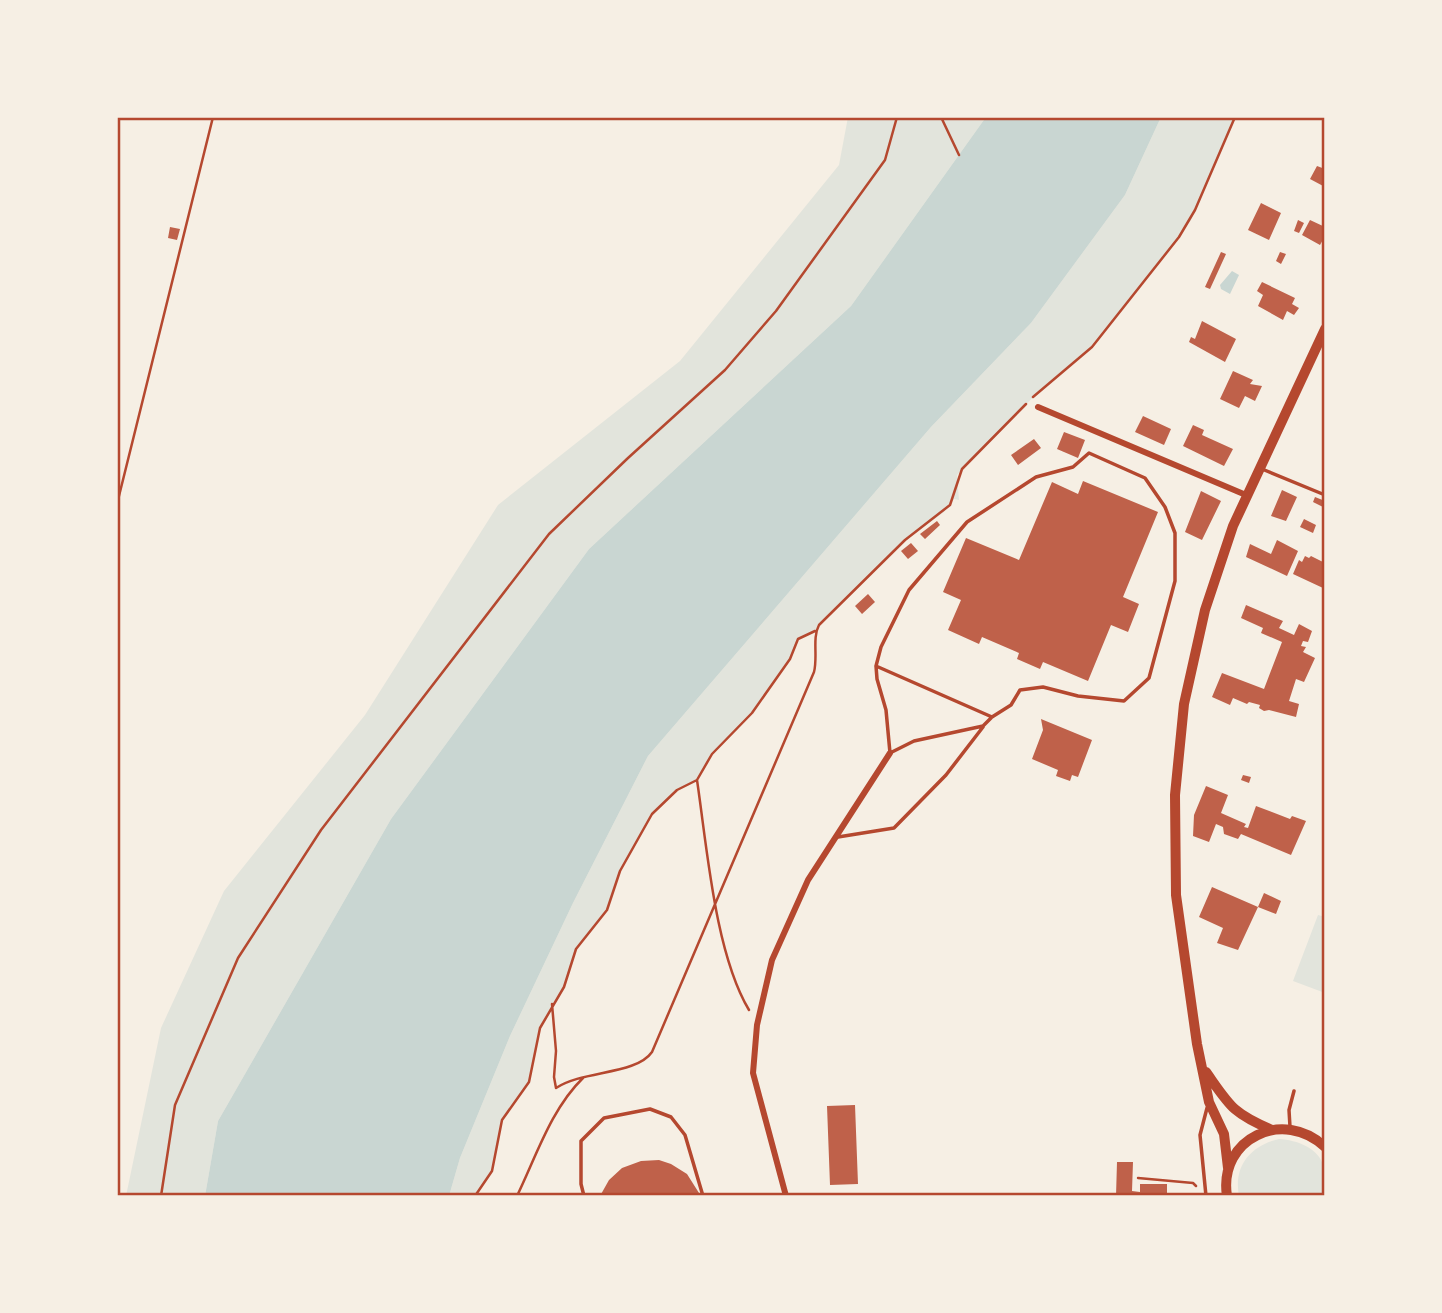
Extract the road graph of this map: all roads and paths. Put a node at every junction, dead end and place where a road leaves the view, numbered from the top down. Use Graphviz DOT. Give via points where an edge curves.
graph roads {
  1 [pos="213,117"];
  2 [pos="897,117"];
  3 [pos="941,117"];
  4 [pos="959,155"];
  5 [pos="1325,329"];
  6 [pos="1038,407"];
  7 [pos="1259,468"];
  8 [pos="1247,495"];
  9 [pos="1325,495"];
  10 [pos="117,504"];
  11 [pos="815,631"];
  12 [pos="876,666"];
  13 [pos="992,717"];
  14 [pos="983,726"];
  15 [pos="890,753"];
  16 [pos="697,780"];
  17 [pos="836,837"];
  18 [pos="552,1004"];
  19 [pos="757,1025"];
  20 [pos="1202,1067"];
  21 [pos="1294,1091"];
  22 [pos="1209,1102"];
  23 [pos="1272,1129"];
  24 [pos="1290,1129"];
  25 [pos="1325,1133"];
  26 [pos="1311,1136"];
  27 [pos="1325,1147"];
  28 [pos="1228,1168"];
  29 [pos="1138,1178"];
  30 [pos="1206,1194"];
  31 [pos="160,1196"];
  32 [pos="475,1196"];
  33 [pos="517,1196"];
  34 [pos="584,1196"];
  35 [pos="703,1196"];
  36 [pos="786,1196"];
  37 [pos="1227,1196"];
  1 -- 10 [label="path"];
  2 -- 31 [label="path" via="885,160 776,311 725,370 549,534 321,830 238,958 175,1105"];
  3 -- 4 [label="path"];
  5 -- 7 [label="main road"];
  6 -- 8 [label="street"];
  7 -- 8 [label="main road"];
  7 -- 9 [label="lane"];
  8 -- 20 [label="main road" via="1205,610 1184,704 1175,795 1176,895"];
  11 -- 16 [label="path" via="798,639 790,659 752,713 712,754"];
  12 -- 13 [label="lane"];
  12 -- 13 [label="lane" via="909,590 967,522 1036,477 1073,467 1089,453 1145,478 1165,507 1175,533 1175,581 1149,678 1124,701 1043,687 1020,690 1011,705"];
  12 -- 15 [label="lane"];
  13 -- 14 [label="lane"];
  14 -- 15 [label="lane" via="914,741"];
  14 -- 17 [label="lane" via="946,775 894,828"];
  15 -- 17 [label="street"];
  16 -- 18 [label="path" via="677,790 652,814 620,871 607,910 576,949 564,987"];
  16 -- 19 [label="path" via="723,939 736,989"];
  17 -- 19 [label="street" via="808,880 772,960"];
  18 -- 32 [label="path" via="540,1028 529,1082 502,1120 492,1171"];
  18 -- 33 [label="path" via="556,1088 585,1076 556,1115"];
  19 -- 36 [label="street" via="753,1073"];
  20 -- 22 [label="main road"];
  20 -- 23 [label="main road" via="1230,1107"];
  21 -- 24 [label="lane"];
  22 -- 28 [label="main road" via="1224,1134"];
  22 -- 30 [label="lane" via="1200,1135"];
  23 -- 24 [label="main road"];
  23 -- 28 [label="main road" via="1241,1147"];
  24 -- 26 [label="main road"];
  25 -- 26 [label="main road"];
  26 -- 27 [label="main road"];
  28 -- 37 [label="main road"];
  29 -- 30 [label="path" via="1193,1183"];
  34 -- 35 [label="lane" via="581,1141 604,1118 650,1109 671,1117 685,1135"];
}
